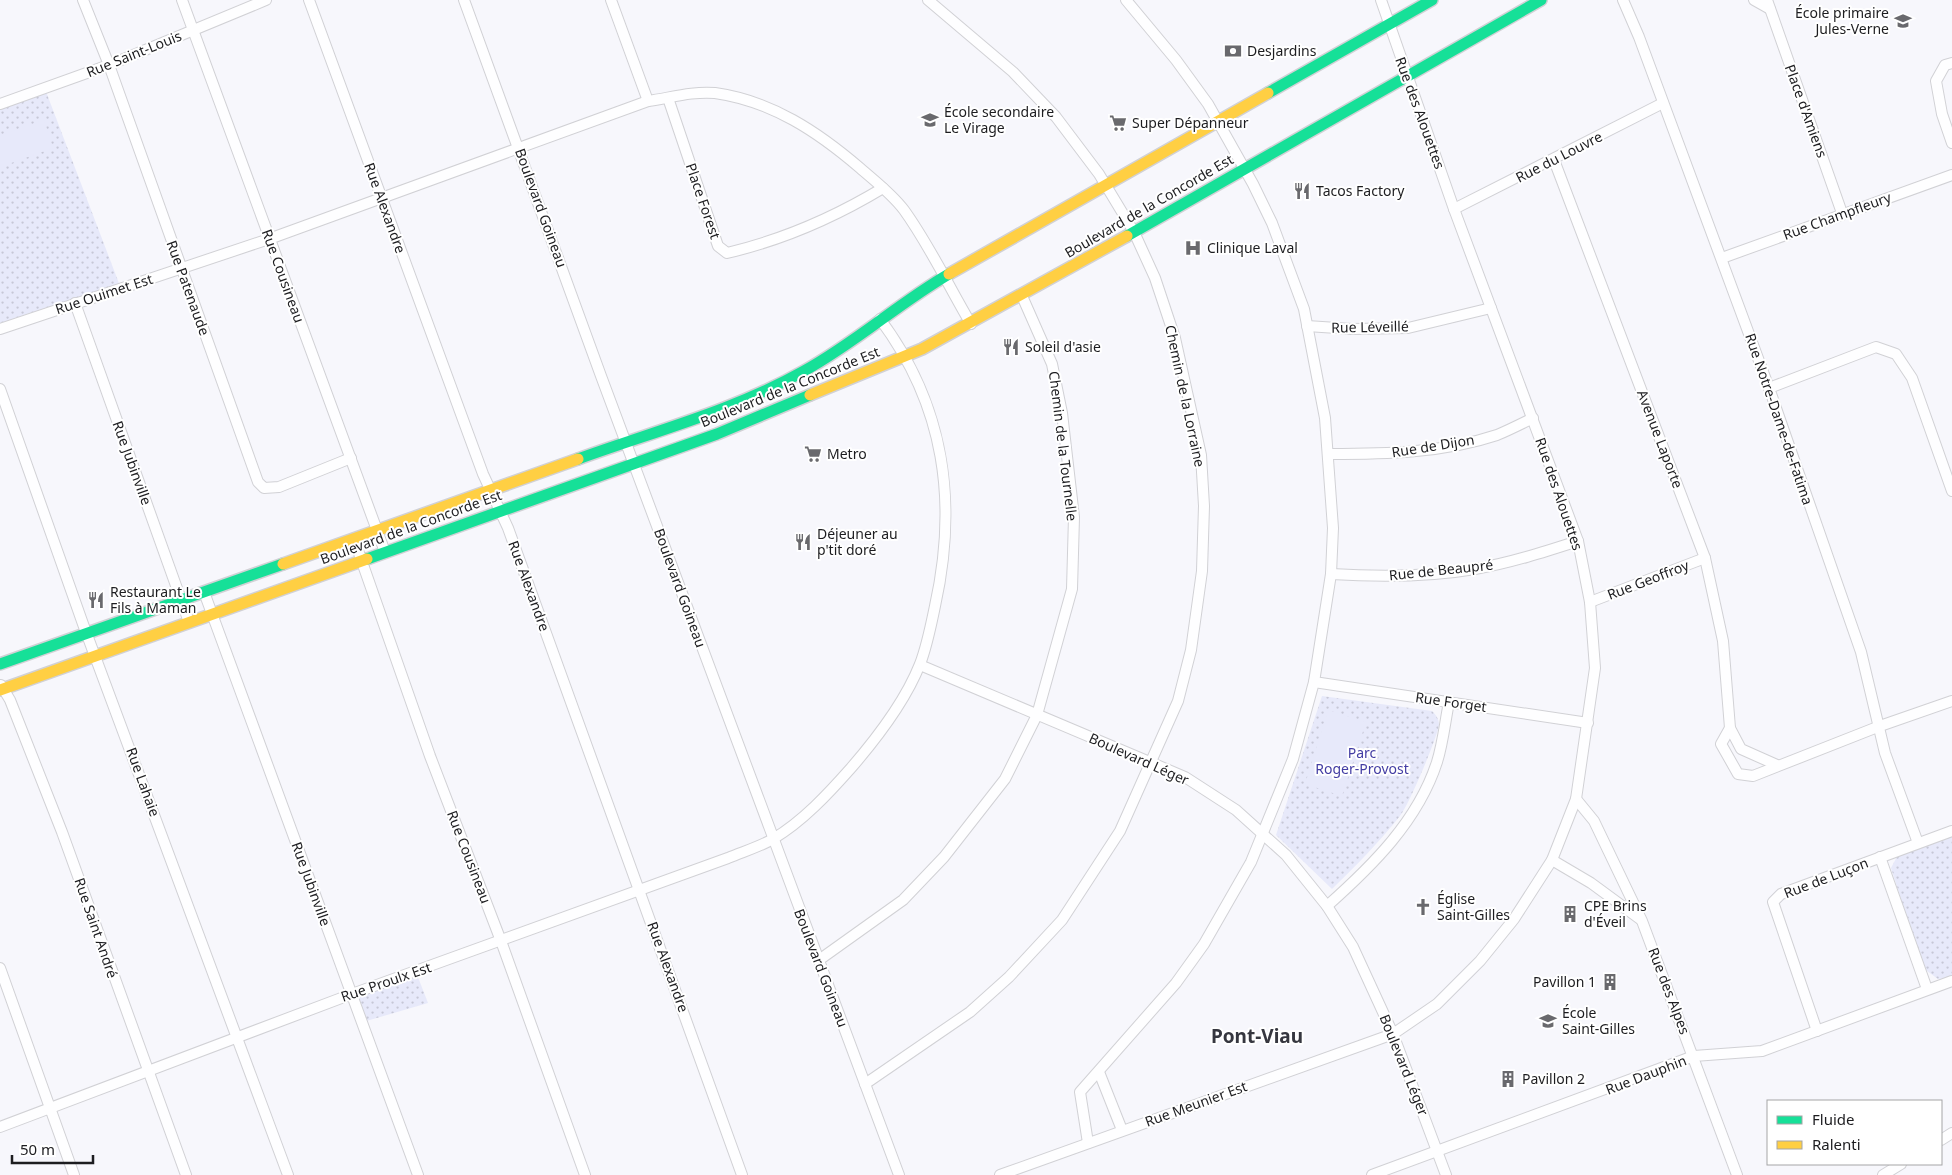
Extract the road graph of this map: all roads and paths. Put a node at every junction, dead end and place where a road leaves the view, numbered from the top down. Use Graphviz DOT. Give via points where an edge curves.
graph roads {
  1 [pos="83,0"];
  2 [pos="182,0"];
  3 [pos="266,0"];
  4 [pos="309,0"];
  5 [pos="464,0"];
  6 [pos="612,0"];
  7 [pos="928,0"];
  8 [pos="1126,0"];
  9 [pos="1380,0"];
  10 [pos="1432,0"];
  11 [pos="1541,0"];
  12 [pos="1623,0"];
  13 [pos="1754,0"];
  14 [pos="1768,4"];
  15 [pos="1388,25"];
  16 [pos="193,30"];
  17 [pos="1952,63"];
  18 [pos="109,65"];
  19 [pos="1407,77"];
  20 [pos="668,98"];
  21 [pos="648,101"];
  22 [pos="0,103"];
  23 [pos="1663,103"];
  24 [pos="1218,122"];
  25 [pos="1952,143"];
  26 [pos="519,148"];
  27 [pos="1554,160"];
  28 [pos="1244,168"];
  29 [pos="1952,175"];
  30 [pos="1106,185"];
  31 [pos="883,188"];
  32 [pos="382,198"];
  33 [pos="1454,209"];
  34 [pos="1842,213"];
  35 [pos="1134,232"];
  36 [pos="269,239"];
  37 [pos="1722,258"];
  38 [pos="181,269"];
  39 [pos="944,277"];
  40 [pos="1022,296"];
  41 [pos="75,303"];
  42 [pos="1492,308"];
  43 [pos="880,319"];
  44 [pos="971,324"];
  45 [pos="1307,326"];
  46 [pos="0,328"];
  47 [pos="904,356"];
  48 [pos="1769,388"];
  49 [pos="0,389"];
  50 [pos="1532,418"];
  51 [pos="626,443"];
  52 [pos="1329,454"];
  53 [pos="351,458"];
  54 [pos="634,464"];
  55 [pos="490,491"];
  56 [pos="1952,491"];
  57 [pos="500,512"];
  58 [pos="378,530"];
  59 [pos="354,539"];
  60 [pos="1578,542"];
  61 [pos="385,552"];
  62 [pos="1705,558"];
  63 [pos="362,560"];
  64 [pos="1331,574"];
  65 [pos="204,592"];
  66 [pos="182,600"];
  67 [pos="1590,602"];
  68 [pos="212,614"];
  69 [pos="189,622"];
  70 [pos="87,634"];
  71 [pos="96,656"];
  72 [pos="0,664"];
  73 [pos="920,665"];
  74 [pos="1314,682"];
  75 [pos="1,688"];
  76 [pos="1952,701"];
  77 [pos="1449,702"];
  78 [pos="1037,715"];
  79 [pos="1588,723"];
  80 [pos="1880,726"];
  81 [pos="1730,728"];
  82 [pos="1152,762"];
  83 [pos="1777,765"];
  84 [pos="1576,799"];
  85 [pos="1952,831"];
  86 [pos="1262,835"];
  87 [pos="773,839"];
  88 [pos="1918,843"];
  89 [pos="1880,857"];
  90 [pos="1552,860"];
  91 [pos="641,891"];
  92 [pos="1327,906"];
  93 [pos="1642,921"];
  94 [pos="501,941"];
  95 [pos="819,960"];
  96 [pos="0,968"];
  97 [pos="1952,981"];
  98 [pos="1928,989"];
  99 [pos="352,994"];
  100 [pos="1817,1030"];
  101 [pos="1393,1034"];
  102 [pos="237,1037"];
  103 [pos="1694,1056"];
  104 [pos="147,1070"];
  105 [pos="1099,1072"];
  106 [pos="865,1084"];
  107 [pos="50,1107"];
  108 [pos="0,1127"];
  109 [pos="1122,1130"];
  110 [pos="1088,1143"];
  111 [pos="1438,1151"];
  112 [pos="1899,1165"];
  113 [pos="74,1175"];
  114 [pos="186,1175"];
  115 [pos="288,1175"];
  116 [pos="418,1175"];
  117 [pos="585,1175"];
  118 [pos="742,1175"];
  119 [pos="899,1175"];
  120 [pos="1000,1175"];
  121 [pos="1372,1175"];
  122 [pos="1446,1175"];
  123 [pos="1737,1175"];
  124 [pos="1883,1175"];
  1 -- 18 [label="street, Rue Patenaude"];
  2 -- 16 [label="street, Rue Cousineau"];
  3 -- 16 [label="street, Rue Saint-Louis"];
  4 -- 32 [label="street, Rue Alexandre"];
  5 -- 26 [label="street, Boulevard Goineau"];
  6 -- 21 [label="street"];
  7 -- 30 [label="street, Chemin de la Lorraine" via="1013,72 1081,148"];
  8 -- 24 [label="street" via="1176,60"];
  9 -- 15 [label="street, Rue des Alouettes"];
  10 -- 15 [label="street, Boulevard de la Concorde Est"];
  11 -- 19 [label="street, Boulevard de la Concorde Est"];
  12 -- 23 [label="street, Rue Notre-Dame-de-Fatima"];
  13 -- 14 [label="street, Place d'Amiens"];
  14 -- 34 [label="street, Place d'Amiens"];
  15 -- 19 [label="street, Rue des Alouettes"];
  15 -- 24 [label="street, Boulevard de la Concorde Est"];
  16 -- 18 [label="street, Rue Saint-Louis"];
  16 -- 36 [label="street, Rue Cousineau"];
  17 -- 25 [label="street" via="1945,66 1936,81"];
  18 -- 22 [label="street, Rue Saint-Louis"];
  18 -- 38 [label="street, Rue Patenaude"];
  19 -- 28 [label="street, Boulevard de la Concorde Est"];
  19 -- 33 [label="street, Rue des Alouettes"];
  20 -- 21 [label="street, Rue Ouimet Est"];
  20 -- 31 [label="street, Rue Ouimet Est" via="681,94 714,93 764,105 792,118 831,144"];
  20 -- 31 [label="street, Place Forest" via="718,246 727,253 757,246 820,221"];
  21 -- 26 [label="street, Rue Ouimet Est"];
  23 -- 27 [label="street, Rue du Louvre"];
  23 -- 37 [label="street, Rue Notre-Dame-de-Fatima"];
  24 -- 28 [label="street"];
  24 -- 30 [label="street, Boulevard de la Concorde Est"];
  26 -- 32 [label="street, Rue Ouimet Est"];
  26 -- 51 [label="street, Boulevard Goineau"];
  27 -- 33 [label="street, Rue du Louvre"];
  27 -- 62 [label="street, Avenue Laporte"];
  28 -- 35 [label="street, Boulevard de la Concorde Est"];
  28 -- 45 [label="street" via="1268,214 1304,309"];
  29 -- 34 [label="street, Rue Champfleury"];
  30 -- 35 [label="street, Chemin de la Lorraine"];
  30 -- 39 [label="street, Boulevard de la Concorde Est"];
  31 -- 39 [label="street, Rue Ouimet Est" via="913,223"];
  32 -- 36 [label="street, Rue Ouimet Est"];
  32 -- 55 [label="street, Rue Alexandre"];
  33 -- 42 [label="street, Rue des Alouettes"];
  34 -- 37 [label="street, Rue Champfleury"];
  35 -- 40 [label="street, Boulevard de la Concorde Est"];
  35 -- 82 [label="street, Chemin de la Lorraine" via="1160,290 1176,338 1201,455 1204,506 1202,571 1191,650 1178,701"];
  36 -- 38 [label="street, Rue Ouimet Est"];
  36 -- 53 [label="street, Rue Cousineau"];
  37 -- 48 [label="street, Rue Notre-Dame-de-Fatima"];
  38 -- 41 [label="street, Rue Ouimet Est"];
  38 -- 53 [label="street, Rue Patenaude" via="258,482 264,488 279,487"];
  39 -- 43 [label="street, Boulevard de la Concorde Est"];
  39 -- 44 [label="street, Rue Ouimet Est"];
  40 -- 44 [label="street, Boulevard de la Concorde Est"];
  40 -- 78 [label="street, Chemin de la Tournelle" via="1052,364 1062,413 1074,517 1072,589"];
  41 -- 46 [label="street, Rue Ouimet Est"];
  41 -- 66 [label="street, Rue Jubinville"];
  42 -- 45 [label="street, Rue Léveillé" via="1408,328"];
  42 -- 50 [label="street, Rue des Alouettes"];
  43 -- 47 [label="street, Rue Proulx Est"];
  43 -- 51 [label="street, Boulevard de la Concorde Est" via="831,355 774,387 706,416"];
  44 -- 47 [label="street, Boulevard de la Concorde Est"];
  45 -- 52 [label="street"];
  47 -- 54 [label="street, Boulevard de la Concorde Est" via="759,418"];
  47 -- 73 [label="street, Rue Proulx Est" via="917,380 941,451 946,498 946,544"];
  48 -- 56 [label="street" via="1876,347 1896,354 1912,378"];
  48 -- 80 [label="street, Rue Notre-Dame-de-Fatima" via="1860,652"];
  49 -- 70 [label="street, Rue Lahaie"];
  50 -- 52 [label="street, Rue de Dijon" via="1498,434 1447,446 1389,454"];
  50 -- 60 [label="street, Rue des Alouettes"];
  51 -- 54 [label="street, Boulevard Goineau"];
  51 -- 55 [label="street, Boulevard de la Concorde Est"];
  52 -- 64 [label="street" via="1333,528"];
  53 -- 58 [label="street, Rue Cousineau"];
  54 -- 57 [label="street, Boulevard de la Concorde Est"];
  54 -- 87 [label="street, Boulevard Goineau"];
  55 -- 57 [label="street, Rue Alexandre"];
  55 -- 58 [label="street, Boulevard de la Concorde Est"];
  57 -- 61 [label="street, Boulevard de la Concorde Est"];
  57 -- 91 [label="street, Rue Alexandre"];
  58 -- 59 [label="street, Boulevard de la Concorde Est"];
  58 -- 61 [label="street, Rue Cousineau"];
  59 -- 63 [label="street, Rue Cousineau"];
  59 -- 65 [label="street, Boulevard de la Concorde Est"];
  60 -- 64 [label="street, Rue de Beaupré" via="1520,560 1474,569 1374,577"];
  60 -- 67 [label="street, Rue des Alouettes"];
  61 -- 63 [label="street, Boulevard de la Concorde Est"];
  62 -- 67 [label="street, Rue Geoffroy"];
  62 -- 81 [label="street, Avenue Laporte" via="1723,641"];
  63 -- 68 [label="street, Boulevard de la Concorde Est"];
  63 -- 94 [label="street, Rue Cousineau" via="430,756"];
  64 -- 74 [label="street"];
  65 -- 66 [label="street, Boulevard de la Concorde Est"];
  65 -- 68 [label="street, Rue Jubinville"];
  66 -- 69 [label="street, Rue Jubinville"];
  66 -- 70 [label="street, Boulevard de la Concorde Est"];
  67 -- 79 [label="street, Rue des Alouettes" via="1595,668"];
  68 -- 69 [label="street, Boulevard de la Concorde Est"];
  68 -- 99 [label="street, Rue Jubinville"];
  69 -- 71 [label="street, Boulevard de la Concorde Est"];
  70 -- 71 [label="street, Rue Lahaie"];
  70 -- 72 [label="street, Boulevard de la Concorde Est"];
  71 -- 75 [label="street, Boulevard de la Concorde Est"];
  71 -- 102 [label="street, Rue Lahaie"];
  73 -- 78 [label="street, Boulevard Léger"];
  73 -- 87 [label="street, Rue Proulx Est" via="871,746 807,814"];
  74 -- 77 [label="street, Rue Forget"];
  74 -- 86 [label="street" via="1293,759"];
  75 -- 104 [label="street, Rue Saint André" via="62,832"];
  76 -- 80 [label="street, Avenue Laporte"];
  77 -- 79 [label="street, Rue Forget"];
  77 -- 92 [label="street" via="1437,762 1418,802 1396,837 1367,871"];
  78 -- 82 [label="street, Boulevard Léger"];
  78 -- 95 [label="street, Chemin de la Tournelle" via="1005,779 944,857 903,900"];
  79 -- 84 [label="street, Rue des Alouettes"];
  80 -- 83 [label="street, Avenue Laporte"];
  80 -- 88 [label="street, Rue Notre-Dame-de-Fatima" via="1885,753"];
  81 -- 83 [label="street, Avenue Laporte" via="1741,749"];
  81 -- 83 [label="street, Avenue Laporte" via="1721,744 1738,774 1753,776"];
  82 -- 86 [label="street, Boulevard Léger" via="1185,777 1236,810"];
  82 -- 106 [label="street, Chemin de la Lorraine" via="1120,831 1062,920 1009,978 970,1012"];
  84 -- 90 [label="street, Rue des Alouettes"];
  84 -- 93 [label="street, Rue des Alpes" via="1594,821"];
  85 -- 88 [label="street, Rue de Luçon"];
  86 -- 92 [label="street, Boulevard Léger" via="1286,855"];
  86 -- 105 [label="street" via="1251,862 1204,944 1176,983"];
  87 -- 91 [label="street, Rue Proulx Est"];
  87 -- 95 [label="street, Boulevard Goineau"];
  88 -- 89 [label="street, Rue de Luçon"];
  89 -- 98 [label="street"];
  89 -- 100 [label="street, Rue de Luçon" via="1781,894 1774,902"];
  90 -- 93 [label="street" via="1591,883"];
  90 -- 101 [label="street, Rue des Alouettes" via="1514,919 1480,962 1437,1004"];
  91 -- 94 [label="street, Rue Proulx Est"];
  91 -- 118 [label="street, Rue Alexandre"];
  92 -- 101 [label="street, Boulevard Léger" via="1353,947"];
  93 -- 103 [label="street, Rue des Alpes"];
  94 -- 99 [label="street, Rue Proulx Est"];
  94 -- 117 [label="street, Rue Cousineau"];
  95 -- 106 [label="street, Boulevard Goineau"];
  96 -- 107 [label="street"];
  97 -- 98 [label="street, Rue Dauphin"];
  98 -- 100 [label="street, Rue Dauphin"];
  99 -- 102 [label="street, Rue Proulx Est"];
  99 -- 116 [label="street, Rue Jubinville"];
  100 -- 103 [label="street, Rue Dauphin" via="1762,1050"];
  101 -- 109 [label="street, Rue Meunier Est"];
  101 -- 111 [label="street, Boulevard Léger"];
  102 -- 104 [label="street, Rue Proulx Est"];
  102 -- 115 [label="street, Rue Lahaie"];
  103 -- 111 [label="street, Rue Dauphin"];
  103 -- 123 [label="street, Rue des Alpes"];
  104 -- 107 [label="street, Rue Proulx Est"];
  104 -- 114 [label="street, Rue Saint André"];
  105 -- 109 [label="street"];
  105 -- 110 [label="street" via="1080,1092"];
  106 -- 119 [label="street, Boulevard Goineau"];
  107 -- 108 [label="street, Rue Proulx Est"];
  107 -- 113 [label="street"];
  109 -- 110 [label="street, Rue Meunier Est"];
  110 -- 120 [label="street, Rue Meunier Est"];
  111 -- 121 [label="street, Rue Dauphin"];
  111 -- 122 [label="street, Boulevard Léger"];
  112 -- 124 [label="street"];
}
